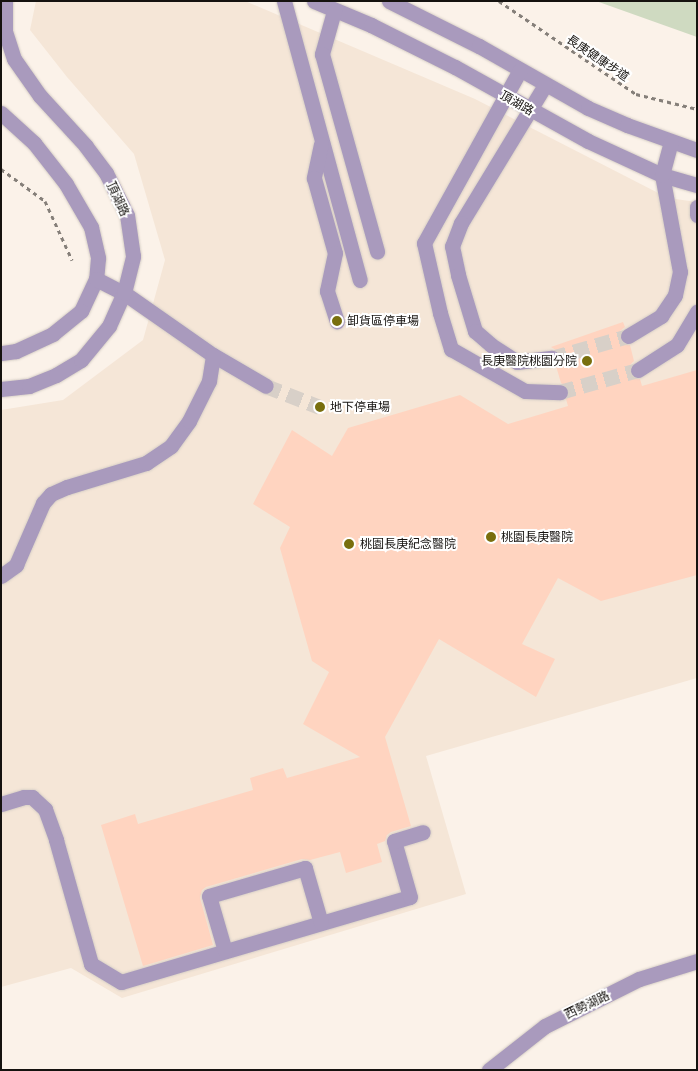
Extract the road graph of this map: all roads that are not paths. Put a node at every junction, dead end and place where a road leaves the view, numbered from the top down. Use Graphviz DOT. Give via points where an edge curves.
graph roads {
  1 [pos="6,1"];
  2 [pos="284,1"];
  3 [pos="314,1"];
  4 [pos="389,1"];
  5 [pos="334,11"];
  6 [pos="520,70"];
  7 [pos="544,84"];
  8 [pos="506,96"];
  9 [pos="529,110"];
  10 [pos="1,113"];
  11 [pos="322,140"];
  12 [pos="672,142"];
  13 [pos="697,150"];
  14 [pos="662,175"];
  15 [pos="697,186"];
  16 [pos="697,207"];
  17 [pos="697,215"];
  18 [pos="377,251"];
  19 [pos="96,279"];
  20 [pos="360,280"];
  21 [pos="124,293"];
  22 [pos="697,312"];
  23 [pos="337,321"];
  24 [pos="628,336"];
  25 [pos="1,353"];
  26 [pos="213,355"];
  27 [pos="552,358"];
  28 [pos="638,370"];
  29 [pos="266,386"];
  30 [pos="1,389"];
  31 [pos="560,392"];
  32 [pos="1,576"];
  33 [pos="1,804"];
  34 [pos="423,832"];
  35 [pos="321,923"];
  36 [pos="225,951"];
  37 [pos="697,961"];
  38 [pos="490,1070"];
  1 -- 21 [label="street, 頂湖路" via="5,32 14,59 106,173 127,215 133,256"];
  2 -- 11 [label="street"];
  3 -- 5 [label="street, 頂湖路"];
  4 -- 6 [label="street"];
  5 -- 8 [label="street, 頂湖路" via="371,25 456,67"];
  5 -- 18 [label="street" via="322,54"];
  6 -- 7 [label="street"];
  6 -- 8 [label="street"];
  7 -- 9 [label="street"];
  7 -- 12 [label="street" via="588,108"];
  8 -- 9 [label="street, 頂湖路"];
  8 -- 31 [label="street" via="424,243 451,349 526,391"];
  9 -- 14 [label="street, 頂湖路"];
  9 -- 27 [label="street" via="461,223 452,246 475,330 517,362"];
  10 -- 19 [label="street" via="34,143 66,184 91,227 98,258"];
  11 -- 20 [label="street"];
  11 -- 23 [label="street" via="314,178 335,254 326,291"];
  12 -- 13 [label="street"];
  12 -- 14 [label="street"];
  14 -- 15 [label="street, 頂湖路"];
  14 -- 24 [label="street" via="680,272 675,295 661,316"];
  16 -- 17 [label="street"];
  19 -- 21 [label="street"];
  19 -- 25 [label="street" via="81,311 60,328 16,351"];
  21 -- 26 [label="street"];
  21 -- 30 [label="street, 頂湖路" via="109,326 81,360 29,386"];
  22 -- 28 [label="street" via="677,345"];
  26 -- 29 [label="street"];
  26 -- 32 [label="street" via="209,381 189,421 171,446 146,463 52,494 43,502 16,565"];
  33 -- 36 [label="street" via="24,797 32,798 45,808 92,964 121,982"];
  34 -- 35 [label="street" via="394,841 410,898"];
  35 -- 36 [label="street"];
  35 -- 36 [label="street" via="305,868 209,896"];
  37 -- 38 [label="street, 西勢湖路" via="639,979 544,1026"];
}
